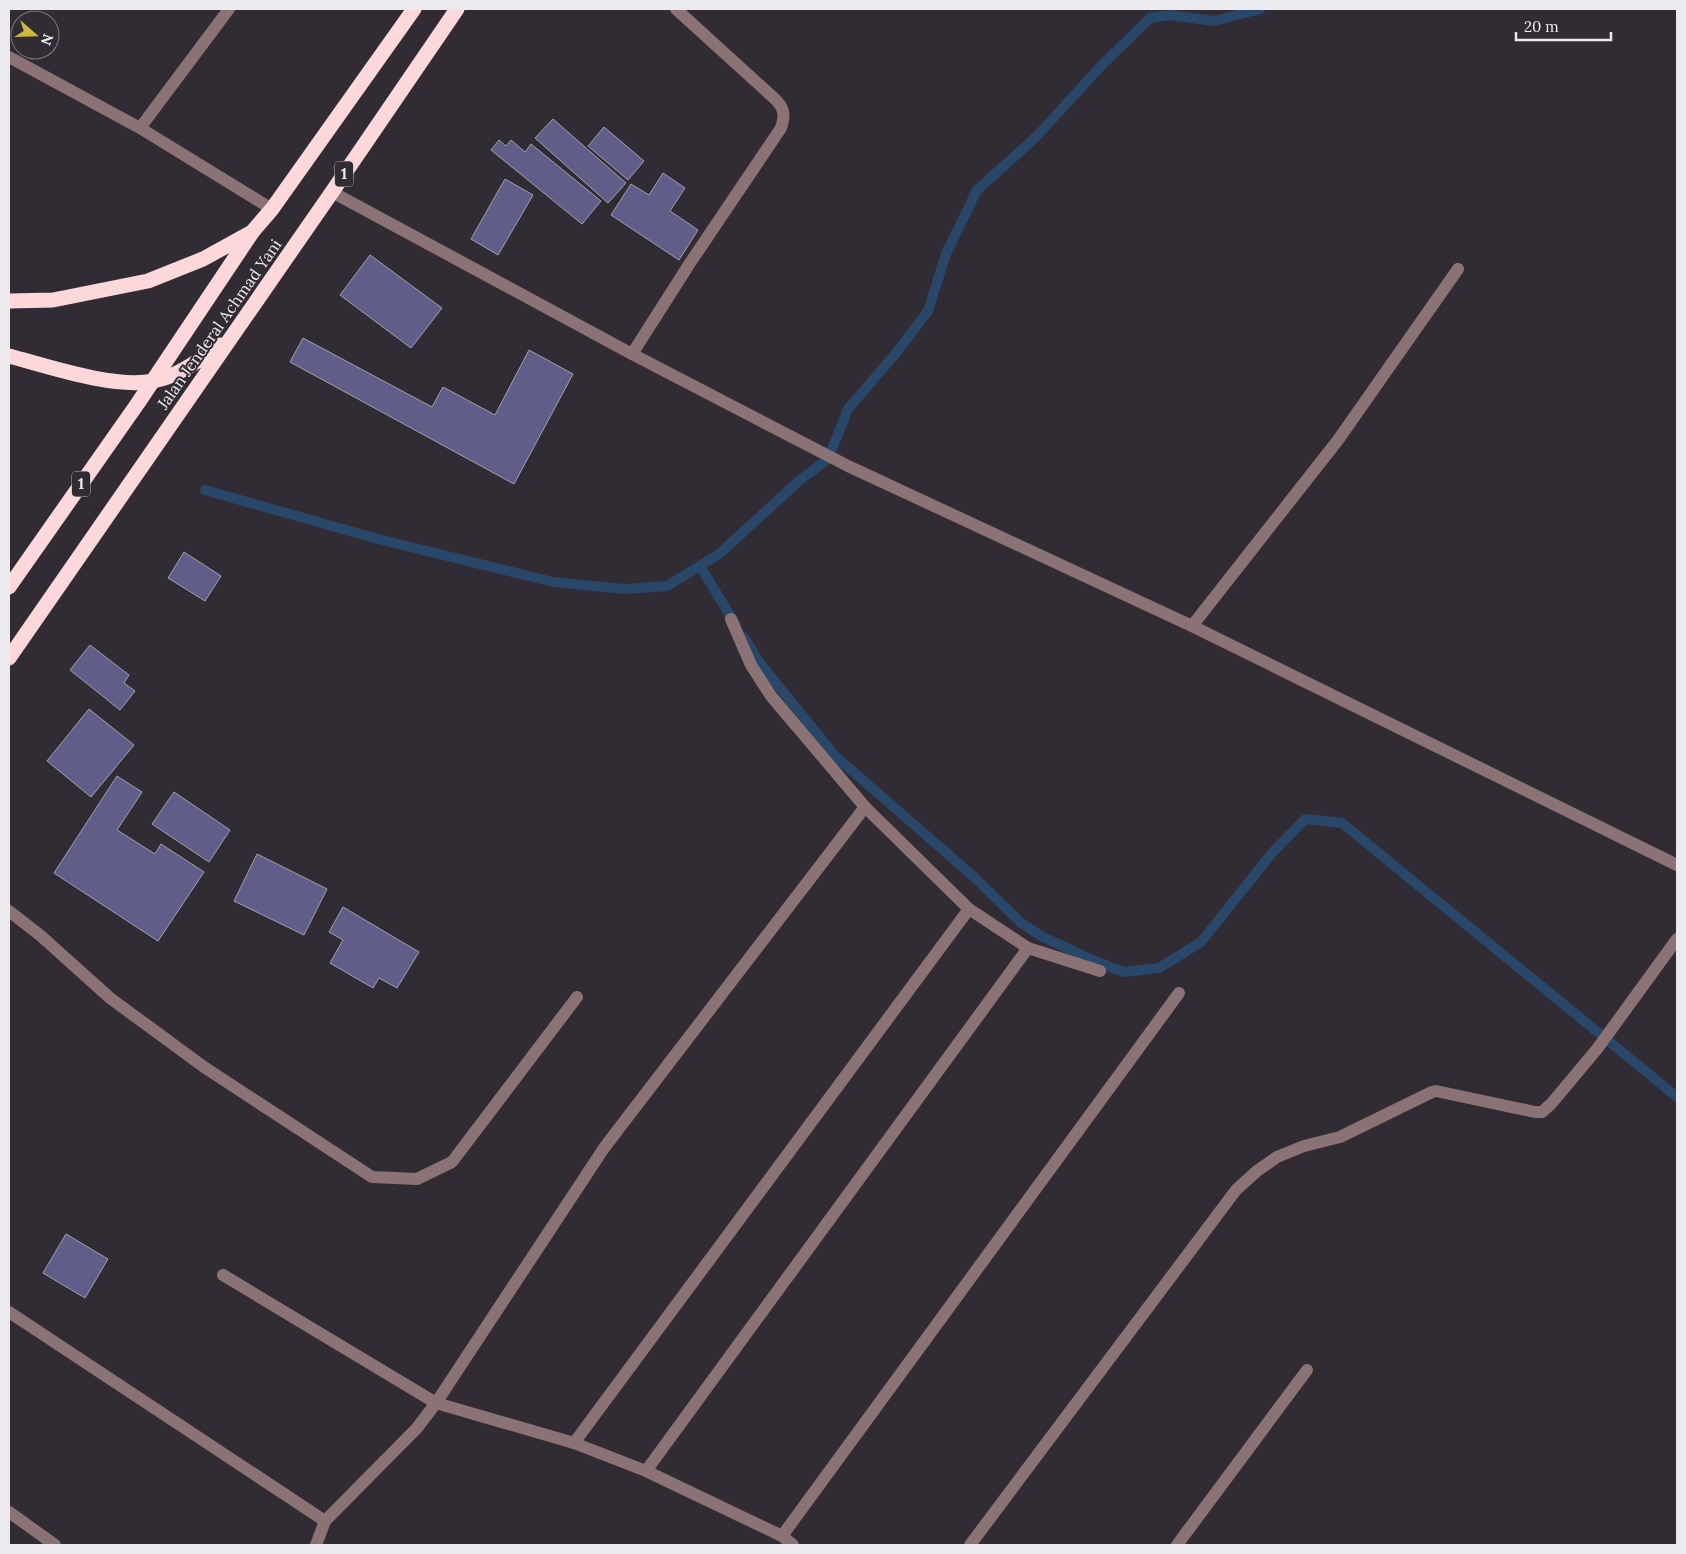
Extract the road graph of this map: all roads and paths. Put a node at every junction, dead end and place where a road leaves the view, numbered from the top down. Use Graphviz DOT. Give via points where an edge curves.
graph roads {
  1 [pos="229,9"];
  2 [pos="414,9"];
  3 [pos="458,9"];
  4 [pos="676,9"];
  5 [pos="9,57"];
  6 [pos="140,128"];
  7 [pos="332,192"];
  8 [pos="272,208"];
  9 [pos="253,232"];
  10 [pos="1458,269"];
  11 [pos="9,302"];
  12 [pos="230,339"];
  13 [pos="632,354"];
  14 [pos="9,356"];
  15 [pos="153,381"];
  16 [pos="9,588"];
  17 [pos="731,619"];
  18 [pos="1192,626"];
  19 [pos="9,658"];
  20 [pos="865,806"];
  21 [pos="1677,865"];
  22 [pos="969,909"];
  23 [pos="9,911"];
  24 [pos="1677,939"];
  25 [pos="1028,948"];
  26 [pos="1100,971"];
  27 [pos="1179,993"];
  28 [pos="577,998"];
  29 [pos="224,1275"];
  30 [pos="9,1312"];
  31 [pos="1307,1370"];
  32 [pos="436,1403"];
  33 [pos="574,1443"];
  34 [pos="646,1471"];
  35 [pos="9,1512"];
  36 [pos="325,1521"];
  37 [pos="782,1536"];
  38 [pos="55,1545"];
  39 [pos="316,1545"];
  40 [pos="792,1545"];
  41 [pos="970,1545"];
  42 [pos="1178,1545"];
  1 -- 6 [label="street"];
  2 -- 8 [label="highway, Jalan Jenderal Achmad Yani / 1"];
  3 -- 7 [label="highway, Jalan Jenderal Achmad Yani / 1"];
  4 -- 13 [label="street" via="776,99 783,107 785,117 781,128"];
  5 -- 6 [label="street"];
  6 -- 8 [label="street"];
  7 -- 12 [label="highway, Jalan Jenderal Achmad Yani / 1"];
  7 -- 13 [label="street"];
  8 -- 9 [label="highway, Jalan Jenderal Achmad Yani / 1"];
  9 -- 11 [label="highway" via="203,259 148,281 53,300"];
  9 -- 15 [label="highway, Jalan Jenderal Achmad Yani / 1"];
  10 -- 18 [label="street" via="1338,440"];
  12 -- 15 [label="highway" via="188,369"];
  12 -- 19 [label="highway, Jalan Jenderal Achmad Yani / 1"];
  13 -- 18 [label="street" via="848,466"];
  14 -- 15 [label="highway" via="124,383"];
  15 -- 16 [label="highway, Jalan Jenderal Achmad Yani / 1"];
  17 -- 20 [label="street" via="751,665 771,696"];
  18 -- 21 [label="street"];
  20 -- 22 [label="street"];
  20 -- 32 [label="street" via="604,1148"];
  22 -- 25 [label="street"];
  22 -- 33 [label="street"];
  23 -- 28 [label="street" via="110,998 204,1067 372,1177 417,1179 452,1162"];
  24 -- 41 [label="street" via="1597,1049 1542,1112 1436,1091 1340,1137 1277,1157 1257,1171 1236,1190"];
  25 -- 26 [label="street"];
  25 -- 34 [label="street"];
  27 -- 37 [label="street"];
  29 -- 32 [label="street"];
  30 -- 36 [label="street"];
  31 -- 42 [label="street"];
  32 -- 33 [label="street"];
  32 -- 36 [label="street" via="417,1428"];
  33 -- 34 [label="street"];
  34 -- 37 [label="street"];
  35 -- 38 [label="street"];
  36 -- 39 [label="street"];
  37 -- 40 [label="street"];
}
